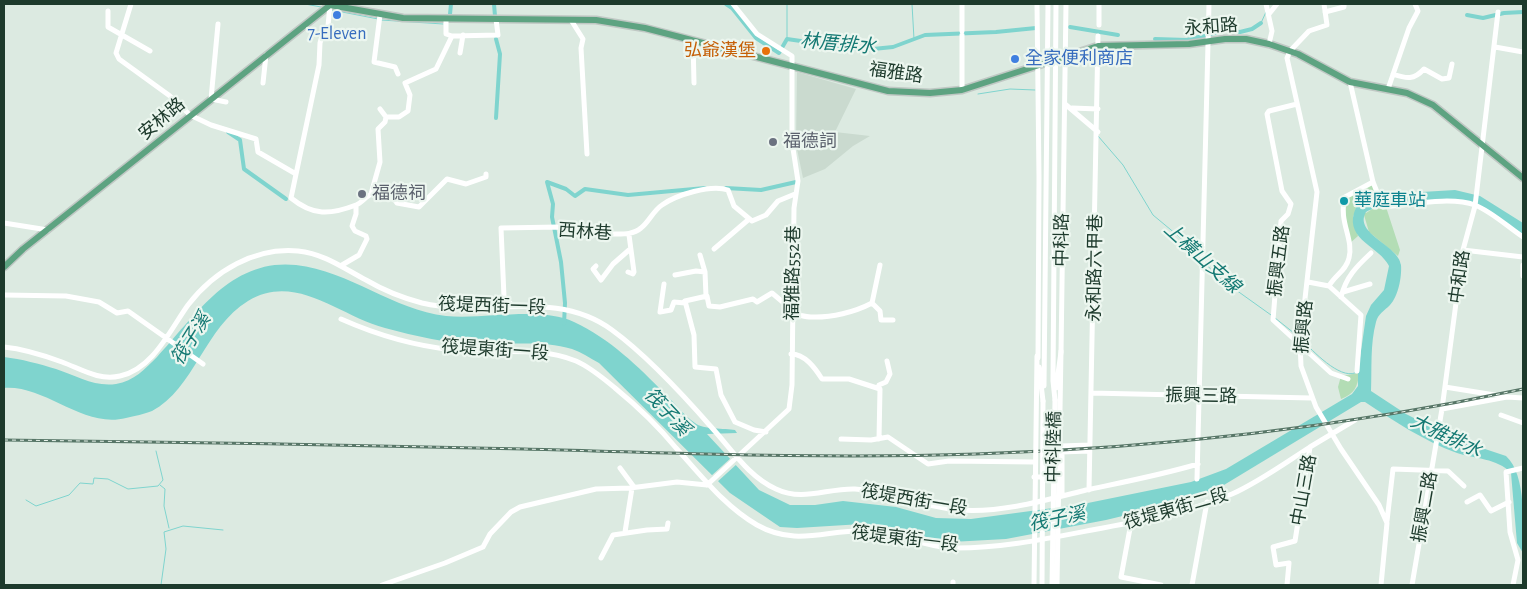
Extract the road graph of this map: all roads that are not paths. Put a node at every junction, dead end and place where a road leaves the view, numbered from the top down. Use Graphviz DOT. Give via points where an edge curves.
graph roads {
  1 [pos="131,4"];
  2 [pos="733,4"];
  3 [pos="962,4"];
  4 [pos="1038,4"];
  5 [pos="1048,4"];
  6 [pos="1056,4"];
  7 [pos="1066,4"];
  8 [pos="1099,4"];
  9 [pos="1209,4"];
  10 [pos="1266,4"];
  11 [pos="1277,4"];
  12 [pos="1324,4"];
  13 [pos="1344,4"];
  14 [pos="1416,4"];
  15 [pos="328,7"];
  16 [pos="108,11"];
  17 [pos="1325,12"];
  18 [pos="1498,12"];
  19 [pos="1270,14"];
  20 [pos="380,18"];
  21 [pos="446,19"];
  22 [pos="496,19"];
  23 [pos="571,20"];
  24 [pos="218,24"];
  25 [pos="1099,25"];
  26 [pos="122,34"];
  27 [pos="463,35"];
  28 [pos="452,36"];
  29 [pos="1098,36"];
  30 [pos="693,40"];
  31 [pos="1208,42"];
  32 [pos="1269,44"];
  33 [pos="1098,46"];
  34 [pos="1495,47"];
  35 [pos="150,51"];
  36 [pos="1290,51"];
  37 [pos="1523,52"];
  38 [pos="460,53"];
  39 [pos="266,55"];
  40 [pos="1066,55"];
  41 [pos="1056,58"];
  42 [pos="1048,61"];
  43 [pos="791,64"];
  44 [pos="1038,64"];
  45 [pos="1452,64"];
  46 [pos="398,74"];
  47 [pos="1393,74"];
  48 [pos="694,82"];
  49 [pos="1350,82"];
  50 [pos="263,83"];
  51 [pos="1388,89"];
  52 [pos="962,90"];
  53 [pos="211,99"];
  54 [pos="226,102"];
  55 [pos="1065,104"];
  56 [pos="1298,104"];
  57 [pos="1072,108"];
  58 [pos="380,109"];
  59 [pos="1098,109"];
  60 [pos="190,115"];
  61 [pos="386,117"];
  62 [pos="1098,132"];
  63 [pos="1482,146"];
  64 [pos="587,154"];
  65 [pos="296,174"];
  66 [pos="486,174"];
  67 [pos="1523,178"];
  68 [pos="1373,182"];
  69 [pos="371,194"];
  70 [pos="795,194"];
  71 [pos="356,205"];
  72 [pos="1476,205"];
  73 [pos="748,220"];
  74 [pos="4,223"];
  75 [pos="49,230"];
  76 [pos="629,234"];
  77 [pos="1523,237"];
  78 [pos="714,249"];
  79 [pos="629,250"];
  80 [pos="1463,250"];
  81 [pos="1371,253"];
  82 [pos="700,255"];
  83 [pos="1523,257"];
  84 [pos="342,265"];
  85 [pos="880,265"];
  86 [pos="1523,265"];
  87 [pos="596,266"];
  88 [pos="4,267"];
  89 [pos="628,272"];
  90 [pos="704,272"];
  91 [pos="675,275"];
  92 [pos="1523,276"];
  93 [pos="1046,279"];
  94 [pos="1054,279"];
  95 [pos="1061,279"];
  96 [pos="1039,280"];
  97 [pos="1308,282"];
  98 [pos="664,284"];
  99 [pos="1370,284"];
  100 [pos="1329,286"];
  101 [pos="1342,294"];
  102 [pos="4,295"];
  103 [pos="674,295"];
  104 [pos="706,296"];
  105 [pos="674,302"];
  106 [pos="685,303"];
  107 [pos="872,303"];
  108 [pos="513,306"];
  109 [pos="791,311"];
  110 [pos="341,319"];
  111 [pos="894,320"];
  112 [pos="167,339"];
  113 [pos="1300,343"];
  114 [pos="4,347"];
  115 [pos="1061,351"];
  116 [pos="791,354"];
  117 [pos="1037,356"];
  118 [pos="887,361"];
  119 [pos="203,364"];
  120 [pos="1357,371"];
  121 [pos="1348,379"];
  122 [pos="1445,387"];
  123 [pos="878,388"];
  124 [pos="1091,393"];
  125 [pos="1200,396"];
  126 [pos="1507,397"];
  127 [pos="1311,398"];
  128 [pos="1523,398"];
  129 [pos="1055,400"];
  130 [pos="1043,401"];
  131 [pos="1442,409"];
  132 [pos="1501,415"];
  133 [pos="1355,420"];
  134 [pos="1523,423"];
  135 [pos="1439,430"];
  136 [pos="766,432"];
  137 [pos="1332,434"];
  138 [pos="841,439"];
  139 [pos="879,439"];
  140 [pos="1310,447"];
  141 [pos="1089,448"];
  142 [pos="1062,449"];
  143 [pos="737,459"];
  144 [pos="1034,462"];
  145 [pos="1198,464"];
  146 [pos="620,468"];
  147 [pos="1521,468"];
  148 [pos="1432,472"];
  149 [pos="1034,477"];
  150 [pos="1062,477"];
  151 [pos="1197,480"];
  152 [pos="709,483"];
  153 [pos="1464,486"];
  154 [pos="633,488"];
  155 [pos="1089,490"];
  156 [pos="1062,496"];
  157 [pos="1206,502"];
  158 [pos="1467,502"];
  159 [pos="1508,502"];
  160 [pos="1130,522"];
  161 [pos="668,523"];
  162 [pos="1387,523"];
  163 [pos="625,532"];
  164 [pos="1062,537"];
  165 [pos="601,558"];
  166 [pos="382,585"];
  167 [pos="1034,585"];
  168 [pos="1042,585"];
  169 [pos="1052,585"];
  170 [pos="1057,585"];
  171 [pos="1161,585"];
  172 [pos="1192,585"];
  173 [pos="1287,585"];
  174 [pos="1380,585"];
  175 [pos="1412,585"];
  176 [pos="1513,585"];
  1 -- 26 [label="street"];
  2 -- 43 [label="street" via="757,34 791,56"];
  3 -- 52 [label="street"];
  4 -- 44 [label="street, 中科路"];
  5 -- 42 [label="street, 中科路"];
  6 -- 41 [label="street, 中科路"];
  7 -- 40 [label="street, 中科路"];
  8 -- 25 [label="street"];
  9 -- 31 [label="street"];
  10 -- 19 [label="street"];
  11 -- 19 [label="street"];
  12 -- 17 [label="street"];
  13 -- 17 [label="street" via="1344,7"];
  14 -- 47 [label="street" via="1418,11"];
  15 -- 20 [label="main road, 福雅路"];
  15 -- 39 [label="main road, 安林路"];
  15 -- 65 [label="street" via="328,26 324,28 320,43 319,65"];
  16 -- 26 [label="street" via="108,27"];
  17 -- 36 [label="street" via="1328,24 1309,31"];
  18 -- 34 [label="street"];
  19 -- 32 [label="street" via="1272,31"];
  20 -- 21 [label="main road, 福雅路"];
  20 -- 46 [label="street" via="374,62 395,67"];
  21 -- 22 [label="main road, 福雅路"];
  21 -- 28 [label="street" via="446,34"];
  22 -- 23 [label="main road, 福雅路"];
  22 -- 27 [label="street" via="498,35"];
  23 -- 30 [label="main road, 福雅路" via="596,20 645,28"];
  23 -- 64 [label="street" via="583,39"];
  24 -- 53 [label="street"];
  26 -- 35 [label="street"];
  26 -- 60 [label="street" via="116,57 170,96"];
  27 -- 28 [label="street"];
  27 -- 38 [label="street"];
  28 -- 61 [label="street" via="436,69 405,83 410,95 408,111"];
  29 -- 33 [label="street, 永和路六甲巷"];
  30 -- 43 [label="main road, 福雅路"];
  30 -- 48 [label="street"];
  31 -- 32 [label="main road, 永和路" via="1246,39"];
  31 -- 33 [label="main road, 永和路"];
  31 -- 125 [label="street"];
  32 -- 36 [label="main road, 永和路"];
  33 -- 40 [label="main road, 永和路"];
  33 -- 59 [label="street, 永和路六甲巷"];
  34 -- 37 [label="street"];
  34 -- 63 [label="street"];
  36 -- 49 [label="main road, 永和路"];
  36 -- 56 [label="street, 振興路" via="1287,64"];
  39 -- 50 [label="street"];
  39 -- 53 [label="main road, 安林路"];
  40 -- 41 [label="main road, 福雅路"];
  40 -- 55 [label="street, 中科路"];
  41 -- 42 [label="main road, 福雅路"];
  41 -- 94 [label="street, 中科路"];
  42 -- 44 [label="main road, 福雅路"];
  42 -- 93 [label="street, 中科路"];
  43 -- 52 [label="main road, 福雅路" via="888,91 930,93"];
  43 -- 70 [label="street, 福雅路552巷" via="792,142 798,181"];
  44 -- 52 [label="main road, 福雅路"];
  44 -- 96 [label="street, 中科路"];
  45 -- 47 [label="street" via="1449,78 1424,69 1412,79"];
  47 -- 51 [label="street"];
  49 -- 51 [label="main road, 永和路"];
  49 -- 68 [label="street"];
  51 -- 63 [label="main road, 永和路" via="1420,98"];
  53 -- 54 [label="street"];
  53 -- 60 [label="main road, 安林路"];
  55 -- 57 [label="street"];
  55 -- 95 [label="street, 中科路"];
  56 -- 97 [label="street, 振興路" via="1317,192"];
  56 -- 113 [label="street, 振興五路" via="1267,114 1282,191 1291,204 1288,214 1281,220 1273,320"];
  57 -- 59 [label="street"];
  57 -- 62 [label="street"];
  58 -- 61 [label="street"];
  59 -- 62 [label="street, 永和路六甲巷"];
  60 -- 65 [label="street" via="256,139 258,152"];
  60 -- 75 [label="main road, 安林路"];
  61 -- 69 [label="street" via="378,129 380,162"];
  62 -- 124 [label="street, 永和路六甲巷"];
  63 -- 67 [label="main road, 永和路"];
  63 -- 72 [label="street, 中和路"];
  65 -- 71 [label="street" via="291,198 307,210 336,212"];
  66 -- 69 [label="street" via="472,184 447,179 420,208 397,203 392,196"];
  68 -- 72 [label="street" via="1383,207 1446,200"];
  68 -- 100 [label="street" via="1345,197 1344,228 1350,257 1342,274"];
  69 -- 71 [label="street"];
  70 -- 73 [label="street" via="778,201 764,216"];
  70 -- 109 [label="street, 福雅路552巷"];
  71 -- 84 [label="street" via="352,226 367,239 359,254"];
  72 -- 77 [label="street"];
  72 -- 80 [label="street, 中和路"];
  73 -- 76 [label="street, 西林巷" via="734,206 728,190 706,189 662,205 641,228"];
  73 -- 78 [label="street"];
  74 -- 75 [label="street"];
  75 -- 88 [label="main road, 安林路"];
  76 -- 79 [label="street"];
  76 -- 108 [label="street, 西林巷" via="584,229 501,228 504,297"];
  79 -- 87 [label="street, 西林巷" via="601,280 593,269"];
  79 -- 89 [label="street" via="634,272"];
  80 -- 83 [label="street"];
  80 -- 122 [label="street, 中和路"];
  81 -- 101 [label="street" via="1349,276"];
  82 -- 90 [label="street"];
  84 -- 108 [label="street, 筏堤西街一段" via="395,294 422,302 463,308"];
  84 -- 112 [label="street, 筏堤西街一段" via="319,255 297,251 276,251 249,258 231,267 202,290 187,306"];
  85 -- 107 [label="street"];
  86 -- 92 [label="street"];
  90 -- 91 [label="street"];
  90 -- 104 [label="street"];
  93 -- 94 [label="street"];
  93 -- 96 [label="street"];
  93 -- 130 [label="street, 中科路"];
  94 -- 95 [label="street"];
  94 -- 129 [label="street, 中科路"];
  95 -- 115 [label="street, 中科路"];
  96 -- 117 [label="street, 中科路"];
  97 -- 100 [label="street"];
  97 -- 113 [label="street, 振興路"];
  98 -- 105 [label="street" via="658,310 668,312"];
  99 -- 101 [label="street"];
  100 -- 101 [label="street"];
  101 -- 120 [label="street" via="1361,314"];
  102 -- 112 [label="street" via="60,296 99,302 118,313 128,311"];
  103 -- 105 [label="street"];
  104 -- 106 [label="street"];
  104 -- 109 [label="street" via="709,306 715,308 753,299 757,302 772,293"];
  105 -- 106 [label="street"];
  106 -- 136 [label="street" via="694,335 695,367 716,369 721,395 735,422"];
  107 -- 109 [label="street" via="826,316 812,317"];
  107 -- 111 [label="street" via="880,311 881,320"];
  108 -- 143 [label="street, 筏堤西街一段" via="531,305 570,311 612,330 678,391"];
  109 -- 116 [label="street, 福雅路552巷"];
  110 -- 152 [label="street, 筏堤東街一段" via="412,343 456,350 531,350 554,353 576,361 636,406"];
  112 -- 114 [label="street, 筏堤西街一段" via="138,368 113,377 96,375 43,355"];
  112 -- 119 [label="street"];
  113 -- 121 [label="street, 振興五路" via="1331,373"];
  113 -- 127 [label="street, 振興路" via="1301,366"];
  115 -- 129 [label="street"];
  115 -- 142 [label="street, 中科路"];
  115 -- 170 [label="street, bridge"];
  116 -- 123 [label="street" via="798,354 811,364 822,379 849,379"];
  116 -- 136 [label="street, 福雅路552巷" via="791,405"];
  117 -- 130 [label="street"];
  117 -- 167 [label="street, bridge"];
  118 -- 123 [label="street" via="890,375"];
  122 -- 126 [label="street"];
  122 -- 131 [label="street, 中和路"];
  123 -- 139 [label="street"];
  124 -- 125 [label="street, 振興三路"];
  124 -- 141 [label="street, 永和路六甲巷"];
  125 -- 127 [label="street, 振興三路"];
  125 -- 145 [label="street"];
  126 -- 128 [label="street"];
  126 -- 131 [label="street"];
  127 -- 137 [label="street, 振興路"];
  129 -- 169 [label="street, 中科陸橋, bridge"];
  130 -- 168 [label="street, 中科陸橋, bridge"];
  131 -- 135 [label="street, 中和路"];
  132 -- 134 [label="street"];
  133 -- 137 [label="street, 中山三路"];
  135 -- 148 [label="street, 振興二路"];
  136 -- 143 [label="street, 福雅路552巷"];
  137 -- 140 [label="street, 中山三路"];
  137 -- 162 [label="street, 振興路" via="1380,505"];
  138 -- 139 [label="street"];
  139 -- 144 [label="street" via="888,437 894,440 928,464 949,461"];
  140 -- 157 [label="street, 筏堤東街二段" via="1242,489"];
  140 -- 173 [label="street, 中山三路" via="1295,541 1273,548 1276,565 1289,563"];
  141 -- 142 [label="street"];
  141 -- 155 [label="street, 永和路六甲巷"];
  142 -- 150 [label="street, 中科路"];
  143 -- 152 [label="street, 福雅路552巷"];
  143 -- 156 [label="street, 筏堤西街一段" via="771,486 798,495 850,489 878,491 934,508 976,511"];
  145 -- 151 [label="street"];
  145 -- 155 [label="street, 筏堤西街一段"];
  146 -- 154 [label="street"];
  147 -- 159 [label="street" via="1506,472"];
  148 -- 153 [label="street" via="1448,471"];
  148 -- 162 [label="street" via="1393,469"];
  148 -- 175 [label="street, 振興二路"];
  149 -- 150 [label="street"];
  150 -- 156 [label="street, 中科路"];
  152 -- 154 [label="street" via="677,482"];
  152 -- 164 [label="street, 筏堤東街一段" via="755,524 785,537 808,538 852,530 875,531 953,548"];
  154 -- 163 [label="street"];
  154 -- 166 [label="street" via="591,490 516,508 490,534 483,547"];
  155 -- 156 [label="street, 筏堤西街一段"];
  157 -- 160 [label="street, 筏堤東街二段"];
  157 -- 172 [label="street"];
  158 -- 159 [label="street" via="1480,495 1491,511"];
  159 -- 176 [label="street" via="1510,532 1518,560"];
  160 -- 164 [label="street, 筏堤東街二段"];
  160 -- 171 [label="street" via="1121,577"];
  161 -- 163 [label="street" via="667,529"];
  162 -- 174 [label="street"];
  163 -- 165 [label="street" via="611,537"];
}
